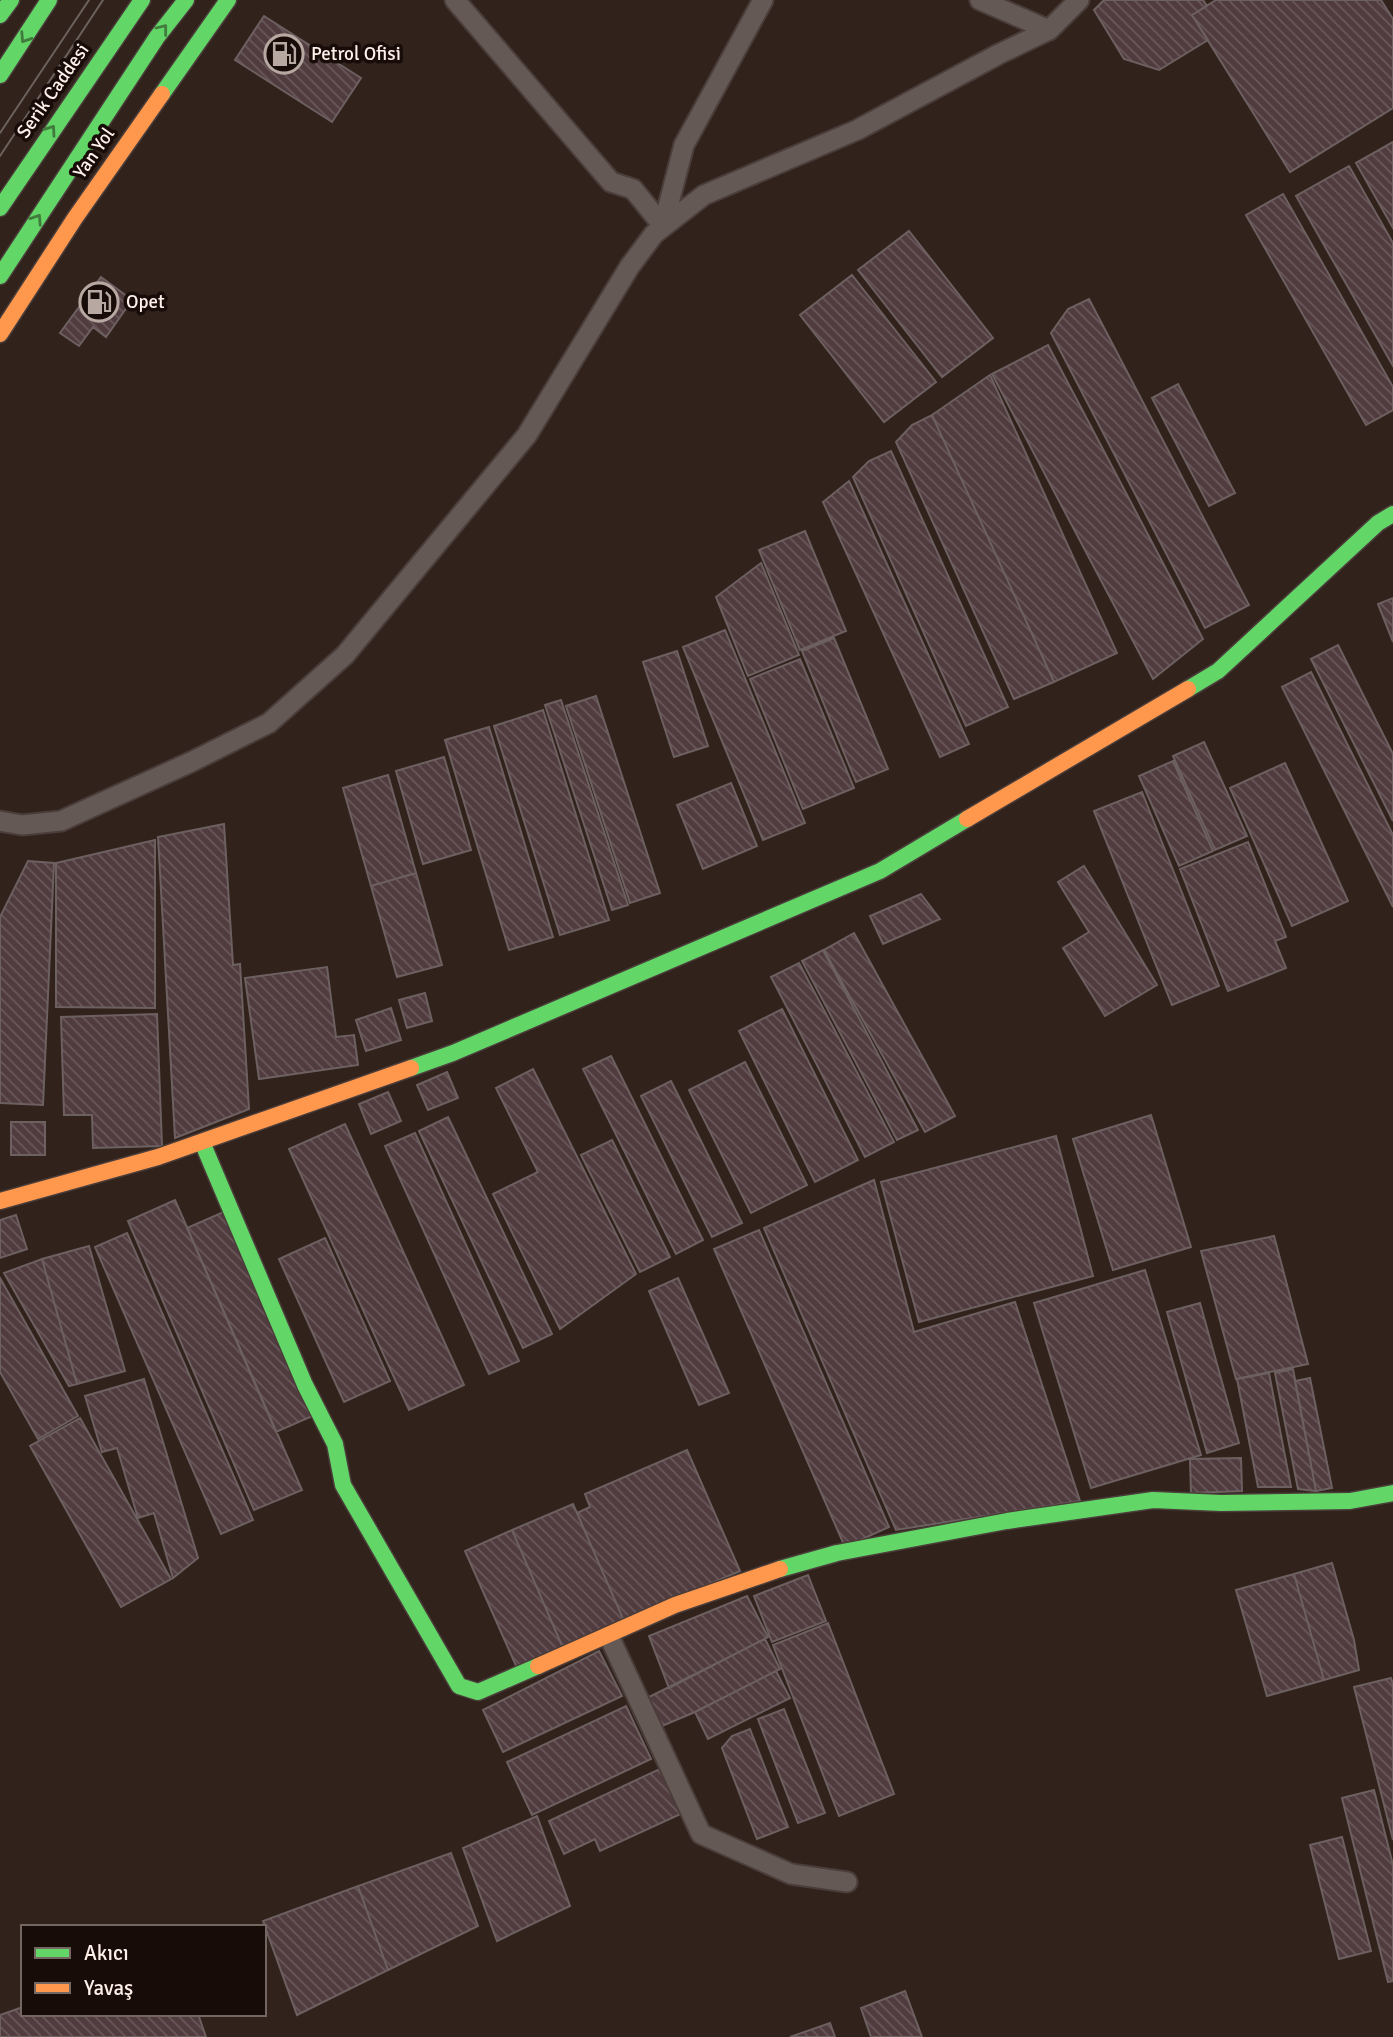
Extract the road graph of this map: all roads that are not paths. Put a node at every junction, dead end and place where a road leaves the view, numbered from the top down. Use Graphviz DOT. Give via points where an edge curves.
graph roads {
  1 [pos="10,0"];
  2 [pos="49,0"];
  3 [pos="142,0"];
  4 [pos="186,0"];
  5 [pos="228,0"];
  6 [pos="455,0"];
  7 [pos="763,0"];
  8 [pos="980,0"];
  9 [pos="1079,0"];
  10 [pos="0,15"];
  11 [pos="1049,30"];
  12 [pos="0,75"];
  13 [pos="0,208"];
  14 [pos="663,226"];
  15 [pos="0,276"];
  16 [pos="0,334"];
  17 [pos="1393,514"];
  18 [pos="0,821"];
  19 [pos="202,1142"];
  20 [pos="0,1201"];
  21 [pos="1393,1493"];
  22 [pos="608,1636"];
  23 [pos="847,1882"];
  1 -- 10 [label="main road"];
  2 -- 12 [label="main road, one-way"];
  13 -- 3 [label="main road, Serik Caddesi, one-way"];
  15 -- 4 [label="main road, one-way"];
  5 -- 16 [label="main road, Yan Yol"];
  6 -- 14 [label="street" via="611,182 634,189"];
  7 -- 14 [label="street" via="684,145"];
  8 -- 11 [label="street"];
  9 -- 11 [label="street"];
  11 -- 14 [label="street" via="857,130 704,195"];
  14 -- 18 [label="street" via="630,266 527,435 345,655 269,723 191,762 61,821 22,825"];
  17 -- 19 [label="main road" via="1218,671 880,871 453,1053"];
  19 -- 20 [label="main road"];
  19 -- 22 [label="main road" via="305,1385 335,1444 344,1485 459,1686 478,1692"];
  21 -- 22 [label="main road" via="1350,1501 1153,1500 1007,1521 837,1553 675,1605"];
  22 -- 23 [label="street" via="701,1834 791,1874"];
}
